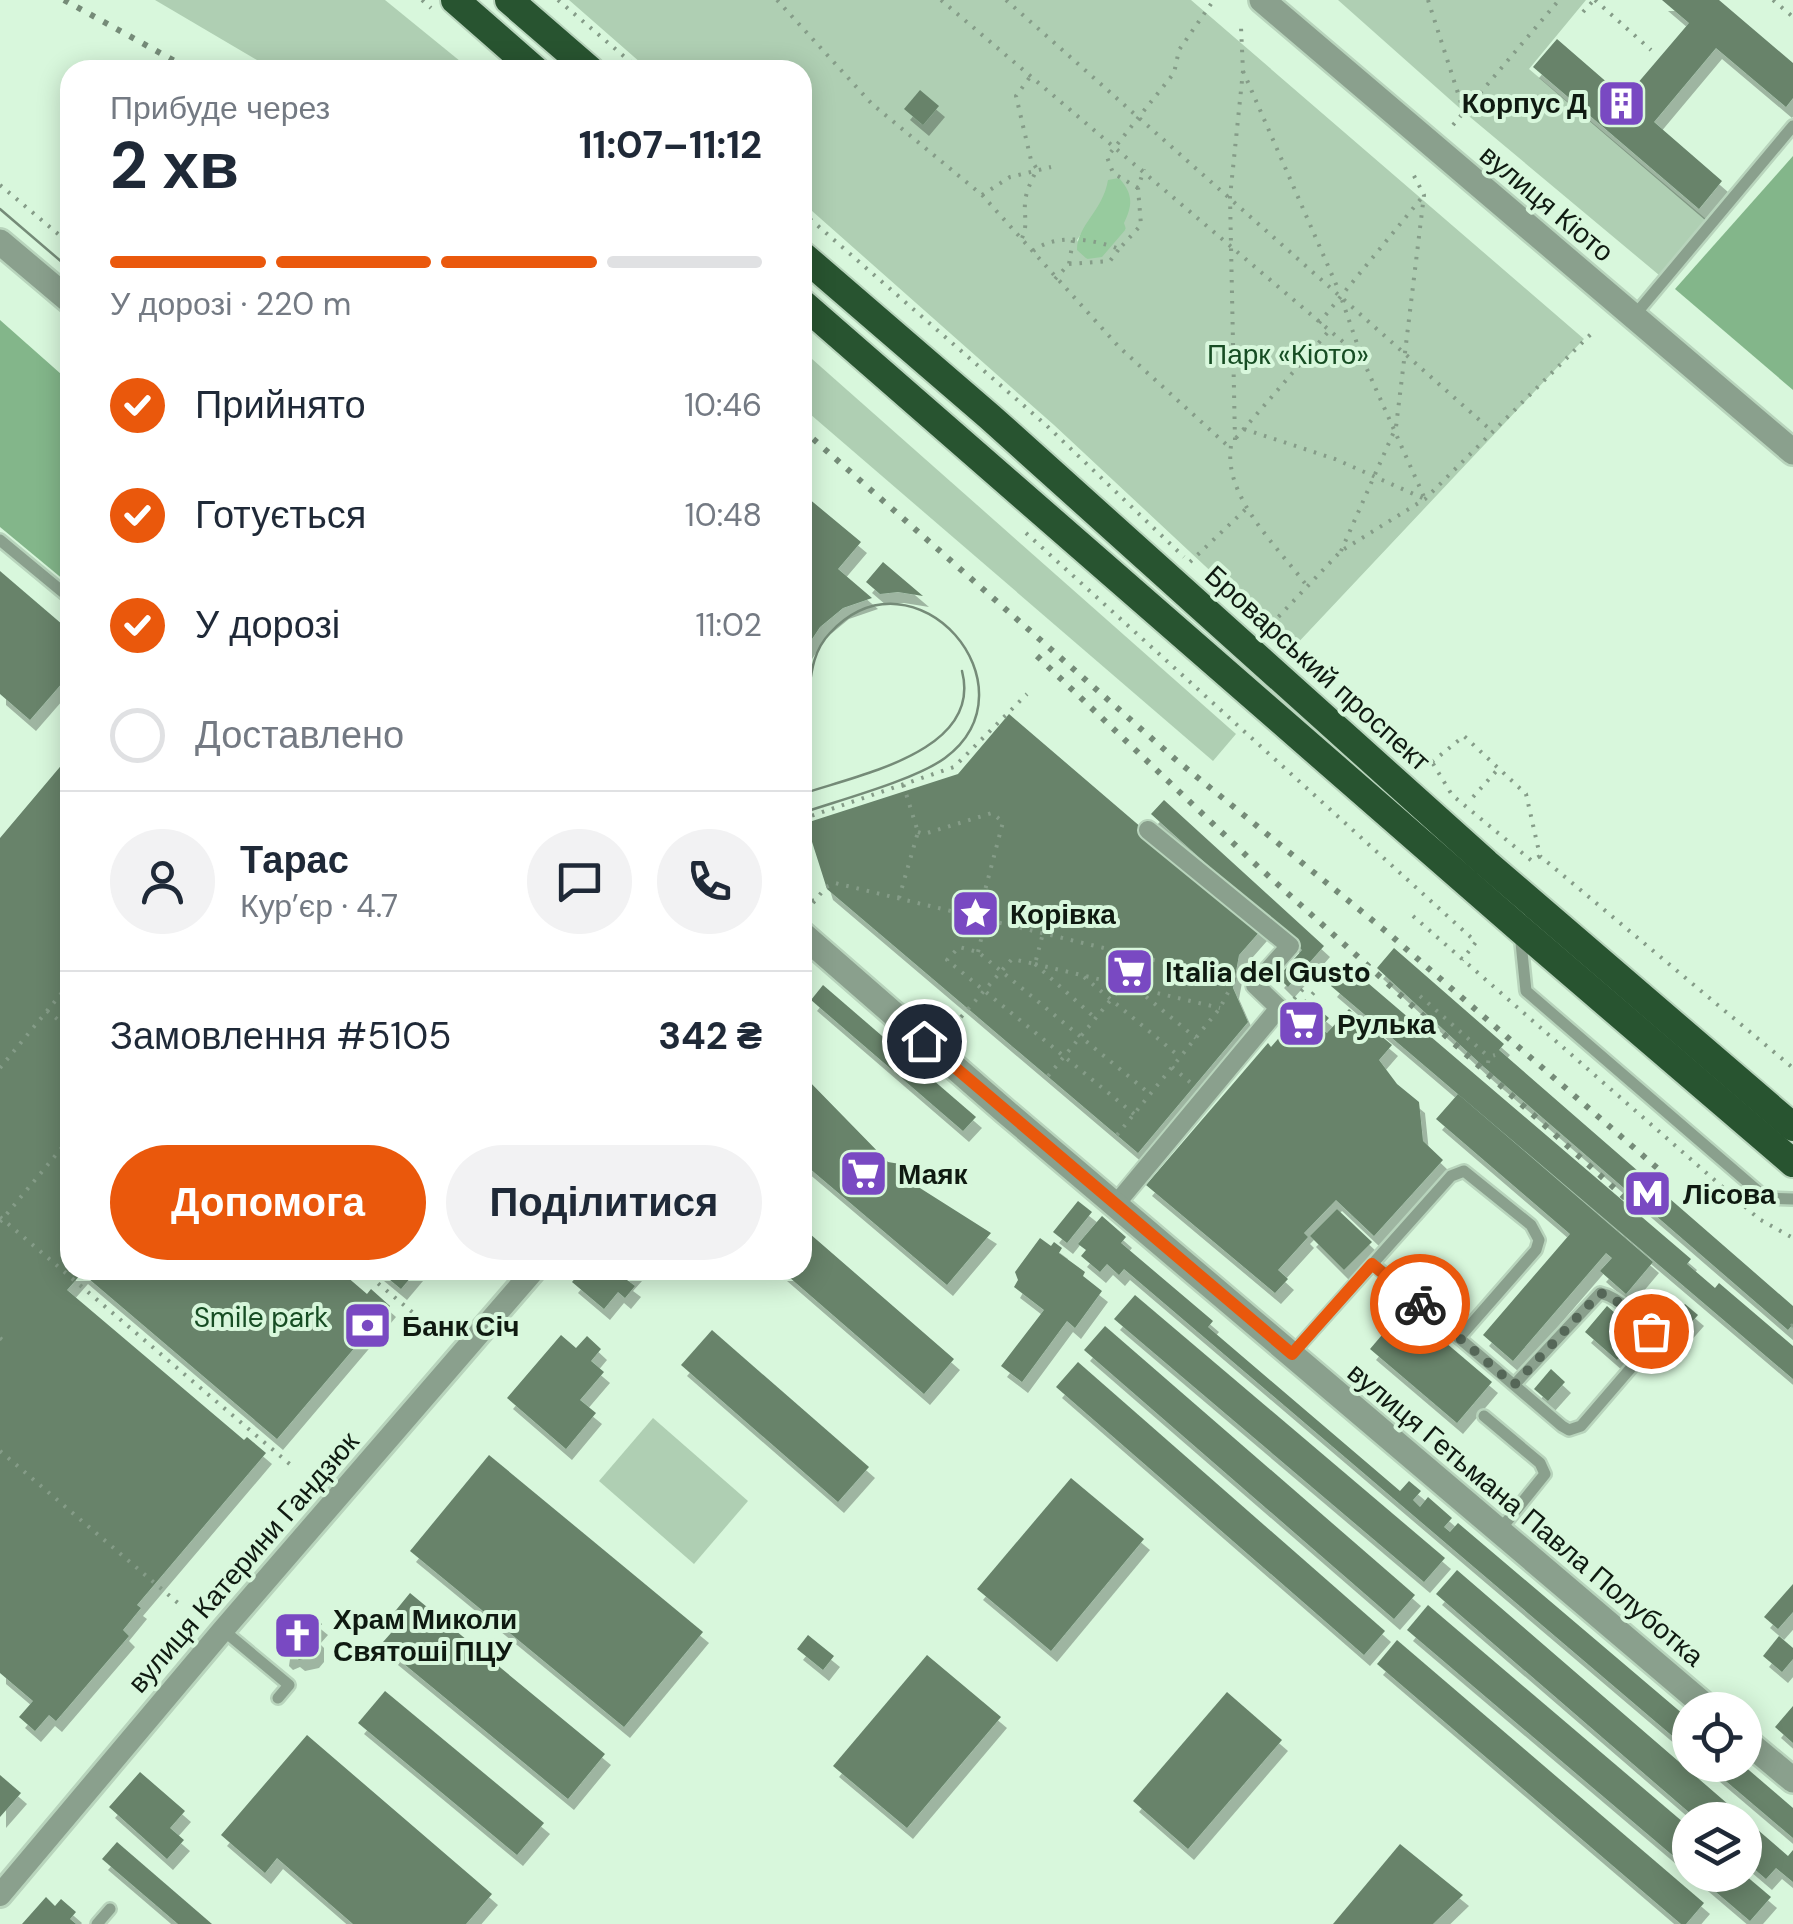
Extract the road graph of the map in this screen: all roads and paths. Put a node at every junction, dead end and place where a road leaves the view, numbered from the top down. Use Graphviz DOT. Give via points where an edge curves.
graph roads {
  1 [pos="455,0"];
  2 [pos="509,0"];
  3 [pos="558,0"];
  4 [pos="777,0"];
  5 [pos="941,0"];
  6 [pos="1006,0"];
  7 [pos="1262,0"];
  8 [pos="1428,0"];
  9 [pos="1559,0"];
  10 [pos="1594,0"];
  11 [pos="1773,0"];
  12 [pos="1213,2"];
  13 [pos="1583,12"];
  14 [pos="1793,16"];
  15 [pos="1242,27"];
  16 [pos="1651,50"];
  17 [pos="524,60"];
  18 [pos="578,60"];
  19 [pos="628,60"];
  20 [pos="1244,71"];
  21 [pos="1030,78"];
  22 [pos="1464,112"];
  23 [pos="1139,116"];
  24 [pos="1452,125"];
  25 [pos="1793,126"];
  26 [pos="1115,148"];
  27 [pos="1051,167"];
  28 [pos="1038,169"];
  29 [pos="1144,169"];
  30 [pos="1411,170"];
  31 [pos="0,184"];
  32 [pos="1138,188"];
  33 [pos="982,195"];
  34 [pos="1424,195"];
  35 [pos="1230,198"];
  36 [pos="812,221"];
  37 [pos="60,235"];
  38 [pos="1022,238"];
  39 [pos="1075,240"];
  40 [pos="0,242"];
  41 [pos="1116,247"];
  42 [pos="1233,249"];
  43 [pos="1032,252"];
  44 [pos="812,263"];
  45 [pos="1069,264"];
  46 [pos="1056,278"];
  47 [pos="60,293"];
  48 [pos="1341,296"];
  49 [pos="812,313"];
  50 [pos="1634,316"];
  51 [pos="1320,323"];
  52 [pos="1595,330"];
  53 [pos="1329,331"];
  54 [pos="1404,356"];
  55 [pos="1362,358"];
  56 [pos="1396,427"];
  57 [pos="1244,429"];
  58 [pos="1492,432"];
  59 [pos="1235,440"];
  60 [pos="1230,448"];
  61 [pos="1793,452"];
  62 [pos="1374,476"];
  63 [pos="1425,499"];
  64 [pos="1248,507"];
  65 [pos="1018,526"];
  66 [pos="0,540"];
  67 [pos="1341,551"];
  68 [pos="1307,586"];
  69 [pos="60,590"];
  70 [pos="1264,632"];
  71 [pos="1334,693"];
  72 [pos="1027,694"];
  73 [pos="1432,762"];
  74 [pos="1498,768"];
  75 [pos="903,784"];
  76 [pos="1472,797"];
  77 [pos="812,815"];
  78 [pos="1148,830"];
  79 [pos="918,832"];
  80 [pos="1540,856"];
  81 [pos="812,897"];
  82 [pos="899,898"];
  83 [pos="1050,906"];
  84 [pos="1413,916"];
  85 [pos="978,917"];
  86 [pos="986,919"];
  87 [pos="1520,929"];
  88 [pos="1043,933"];
  89 [pos="812,951"];
  90 [pos="978,952"];
  91 [pos="1122,952"];
  92 [pos="1462,960"];
  93 [pos="1328,962"];
  94 [pos="1035,964"];
  95 [pos="1001,971"];
  96 [pos="1082,975"];
  97 [pos="1115,983"];
  98 [pos="1123,985"];
  99 [pos="1136,988"];
  100 [pos="984,991"];
  101 [pos="60,995"];
  102 [pos="1298,996"];
  103 [pos="1420,996"];
  104 [pos="1111,1000"];
  105 [pos="1220,1008"];
  106 [pos="47,1011"];
  107 [pos="1096,1019"];
  108 [pos="60,1022"];
  109 [pos="954,1025"];
  110 [pos="1081,1037"];
  111 [pos="1196,1038"];
  112 [pos="1064,1057"];
  113 [pos="1180,1057"];
  114 [pos="1491,1058"];
  115 [pos="1172,1067"];
  116 [pos="0,1068"];
  117 [pos="1793,1068"];
  118 [pos="1048,1076"];
  119 [pos="1194,1086"];
  120 [pos="1150,1094"];
  121 [pos="1134,1114"];
  122 [pos="1793,1126"];
  123 [pos="1117,1135"];
  124 [pos="60,1150"];
  125 [pos="1793,1163"];
  126 [pos="1793,1199"];
  127 [pos="1116,1204"];
  128 [pos="1,1220"];
  129 [pos="1793,1238"];
  130 [pos="1372,1264"];
  131 [pos="60,1269"];
  132 [pos="73,1280"];
  133 [pos="374,1280"];
  134 [pos="525,1280"];
  135 [pos="417,1316"];
  136 [pos="0,1338"];
  137 [pos="1459,1338"];
  138 [pos="8,1344"];
  139 [pos="1292,1354"];
  140 [pos="1514,1385"];
  141 [pos="1484,1416"];
  142 [pos="0,1451"];
  143 [pos="292,1466"];
  144 [pos="1500,1530"];
  145 [pos="178,1603"];
  146 [pos="223,1630"];
  147 [pos="1689,1692"];
  148 [pos="278,1698"];
  149 [pos="1762,1754"];
  150 [pos="1793,1780"];
  151 [pos="0,1896"];
  152 [pos="110,1909"];
  153 [pos="97,1924"];
  1 -- 17 [label="highway"];
  2 -- 18 [label="highway"];
  3 -- 19 [label="path"];
  4 -- 33 [label="path" via="872,104"];
  5 -- 21 [label="path"];
  6 -- 23 [label="path"];
  7 -- 50 [label="street, вулиця Кіото"];
  8 -- 22 [label="path"];
  9 -- 22 [label="path"];
  10 -- 13 [label="path"];
  10 -- 16 [label="path"];
  11 -- 14 [label="path"];
  12 -- 23 [label="path" via="1179,50 1174,73"];
  15 -- 20 [label="path"];
  20 -- 35 [label="path"];
  20 -- 48 [label="path"];
  21 -- 26 [label="path"];
  21 -- 28 [label="path" via="1016,96"];
  22 -- 24 [label="path"];
  23 -- 26 [label="path"];
  23 -- 35 [label="path"];
  25 -- 50 [label="lane"];
  26 -- 29 [label="path"];
  26 -- 32 [label="path" via="1107,158 1113,173"];
  27 -- 28 [label="path"];
  28 -- 33 [label="path"];
  28 -- 38 [label="path" via="1028,188"];
  29 -- 32 [label="path"];
  29 -- 42 [label="path"];
  30 -- 34 [label="path"];
  31 -- 37 [label="path"];
  32 -- 41 [label="path" via="1141,224"];
  33 -- 38 [label="path"];
  34 -- 48 [label="path"];
  34 -- 54 [label="path"];
  35 -- 42 [label="path"];
  35 -- 48 [label="path"];
  36 -- 64 [label="path" via="1190,562"];
  38 -- 43 [label="path"];
  39 -- 41 [label="path"];
  39 -- 43 [label="path" via="1054,240"];
  39 -- 45 [label="path"];
  40 -- 47 [label="street"];
  41 -- 45 [label="path" via="1110,261"];
  42 -- 51 [label="path"];
  42 -- 59 [label="path"];
  43 -- 46 [label="path"];
  44 -- 122 [label="highway, Броварський проспект" via="1486,863"];
  45 -- 46 [label="path"];
  46 -- 60 [label="path" via="1119,347"];
  48 -- 51 [label="path"];
  48 -- 54 [label="path"];
  48 -- 55 [label="path"];
  49 -- 87 [label="highway"];
  50 -- 61 [label="street, вулиця Кіото"];
  51 -- 53 [label="path"];
  52 -- 58 [label="path"];
  53 -- 55 [label="path"];
  53 -- 57 [label="path"];
  54 -- 56 [label="path"];
  54 -- 58 [label="path"];
  55 -- 56 [label="path"];
  56 -- 62 [label="path"];
  56 -- 63 [label="path"];
  57 -- 59 [label="path"];
  57 -- 62 [label="path"];
  58 -- 63 [label="path"];
  59 -- 60 [label="path"];
  60 -- 64 [label="path" via="1230,475"];
  62 -- 63 [label="path"];
  62 -- 67 [label="path"];
  63 -- 67 [label="path"];
  64 -- 68 [label="path"];
  65 -- 92 [label="path" via="1476,942"];
  66 -- 69 [label="lane"];
  67 -- 68 [label="path"];
  68 -- 70 [label="path"];
  71 -- 73 [label="path" via="1377,717"];
  72 -- 75 [label="path" via="954,766"];
  73 -- 74 [label="path" via="1464,736"];
  73 -- 80 [label="path" via="1452,795 1532,861"];
  74 -- 76 [label="path"];
  74 -- 80 [label="path" via="1526,794"];
  75 -- 77 [label="path"];
  75 -- 79 [label="path"];
  78 -- 127 [label="street" via="1290,946 1255,985 1279,1008"];
  79 -- 82 [label="path"];
  79 -- 85 [label="path" via="992,812 1003,822"];
  80 -- 117 [label="path"];
  81 -- 82 [label="path" via="814,903 835,883"];
  82 -- 85 [label="path"];
  83 -- 88 [label="path"];
  84 -- 92 [label="path"];
  85 -- 86 [label="path"];
  86 -- 88 [label="path"];
  86 -- 90 [label="path"];
  87 -- 125 [label="highway"];
  87 -- 126 [label="lane" via="1526,991 1766,1198"];
  88 -- 91 [label="path"];
  88 -- 94 [label="path"];
  89 -- 127 [label="street, вулиця Гетьмана Павла Полуботка"];
  90 -- 95 [label="path"];
  90 -- 100 [label="path" via="959,947 946,960"];
  91 -- 97 [label="path"];
  91 -- 105 [label="path" via="1235,979"];
  92 -- 129 [label="path" via="1758,1219"];
  93 -- 102 [label="path"];
  94 -- 95 [label="path" via="1012,959"];
  94 -- 96 [label="path"];
  94 -- 107 [label="path"];
  95 -- 100 [label="path"];
  95 -- 110 [label="path"];
  96 -- 97 [label="path"];
  96 -- 104 [label="path"];
  97 -- 98 [label="path"];
  98 -- 99 [label="path"];
  98 -- 104 [label="path"];
  99 -- 105 [label="path"];
  99 -- 111 [label="path"];
  100 -- 109 [label="path"];
  100 -- 112 [label="path"];
  101 -- 106 [label="path"];
  103 -- 114 [label="path"];
  104 -- 107 [label="path"];
  104 -- 113 [label="path"];
  105 -- 111 [label="path"];
  106 -- 108 [label="path"];
  106 -- 116 [label="path"];
  107 -- 110 [label="path"];
  110 -- 112 [label="path"];
  110 -- 120 [label="path"];
  111 -- 113 [label="path"];
  112 -- 118 [label="path"];
  112 -- 121 [label="path"];
  113 -- 115 [label="path"];
  115 -- 119 [label="path"];
  115 -- 120 [label="path"];
  120 -- 121 [label="path"];
  121 -- 123 [label="path"];
  124 -- 128 [label="path"];
  127 -- 139 [label="street, вулиця Гетьмана Павла Полуботка"];
  128 -- 131 [label="path"];
  130 -- 137 [label="lane"];
  130 -- 137 [label="lane" via="1458,1172 1470,1173 1531,1224 1536,1250"];
  130 -- 139 [label="lane"];
  132 -- 143 [label="path"];
  133 -- 135 [label="path"];
  134 -- 146 [label="street, вулиця Катерини Гандзюк"];
  136 -- 138 [label="path"];
  137 -- 140 [label="lane"];
  139 -- 144 [label="street, вулиця Гетьмана Павла Полуботка"];
  140 -- 140 [label="lane" via="1600,1293 1654,1336 1576,1429 1562,1426"];
  141 -- 144 [label="lane" via="1545,1474"];
  142 -- 145 [label="path"];
  144 -- 147 [label="street, вулиця Гетьмана Павла Полуботка"];
  146 -- 148 [label="lane" via="288,1685"];
  146 -- 151 [label="street, вулиця Катерини Гандзюк"];
  149 -- 150 [label="street"];
  152 -- 153 [label="lane"];
}
